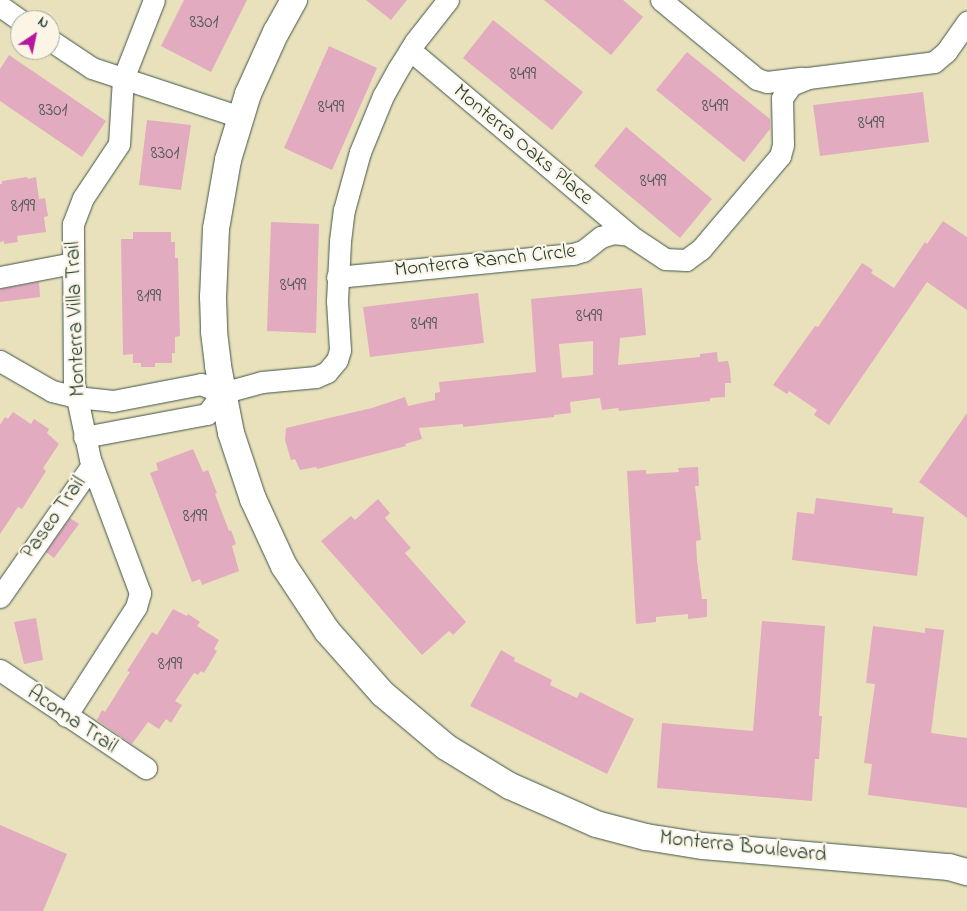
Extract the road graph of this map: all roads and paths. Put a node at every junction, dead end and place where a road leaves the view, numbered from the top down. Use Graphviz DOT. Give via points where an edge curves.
graph roads {
  1 [pos="154,0"];
  2 [pos="294,0"];
  3 [pos="448,0"];
  4 [pos="661,0"];
  5 [pos="967,22"];
  6 [pos="60,47"];
  7 [pos="410,50"];
  8 [pos="808,78"];
  9 [pos="123,79"];
  10 [pos="240,117"];
  11 [pos="636,240"];
  12 [pos="73,263"];
  13 [pos="337,277"];
  14 [pos="0,278"];
  15 [pos="0,361"];
  16 [pos="222,393"];
  17 [pos="76,397"];
  18 [pos="127,398"];
  19 [pos="132,428"];
  20 [pos="84,436"];
  21 [pos="92,465"];
  22 [pos="0,597"];
  23 [pos="0,670"];
  24 [pos="66,716"];
  25 [pos="146,768"];
  26 [pos="967,872"];
  1 -- 9 [label="street, Monterra Villa Trail"];
  2 -- 10 [label="street, Monterra Boulevard" via="261,63"];
  3 -- 7 [label="street"];
  4 -- 8 [label="street" via="757,79 772,82"];
  5 -- 8 [label="street, Monterra Ranch Circle" via="946,52 934,62"];
  6 -- 9 [label="street" via="92,68"];
  7 -- 11 [label="street, Monterra Oaks Place"];
  7 -- 13 [label="street" via="383,96 360,152 344,210"];
  8 -- 11 [label="street, Monterra Ranch Circle" via="791,85 782,98 783,145 780,156 701,250 686,260 671,260"];
  9 -- 10 [label="street"];
  9 -- 12 [label="street, Monterra Villa Trail" via="119,144 83,198 73,224"];
  10 -- 16 [label="street, Monterra Boulevard" via="221,194 213,263 214,332"];
  11 -- 13 [label="street, Monterra Ranch Circle" via="613,233 601,237 583,252 573,254"];
  12 -- 14 [label="street"];
  12 -- 17 [label="street, Monterra Villa Trail"];
  13 -- 16 [label="street" via="340,350 338,360 331,368 316,377 262,382"];
  15 -- 17 [label="street" via="52,391"];
  16 -- 18 [label="street" via="201,384"];
  16 -- 19 [label="street" via="207,414"];
  16 -- 26 [label="street, Monterra Boulevard" via="231,434 252,499 284,566 302,595 327,632 383,694 472,764 510,786 588,821 646,837 703,846 949,867"];
  17 -- 18 [label="street" via="113,401"];
  17 -- 20 [label="street, Monterra Villa Trail"];
  18 -- 19 [label="street"];
  19 -- 20 [label="street"];
  20 -- 21 [label="street, Monterra Villa Trail"];
  21 -- 22 [label="street, Paseo Trail"];
  21 -- 24 [label="street, Monterra Villa Trail" via="140,593 136,607"];
  23 -- 24 [label="street, Acoma Trail"];
  24 -- 25 [label="street, Acoma Trail"];
}
